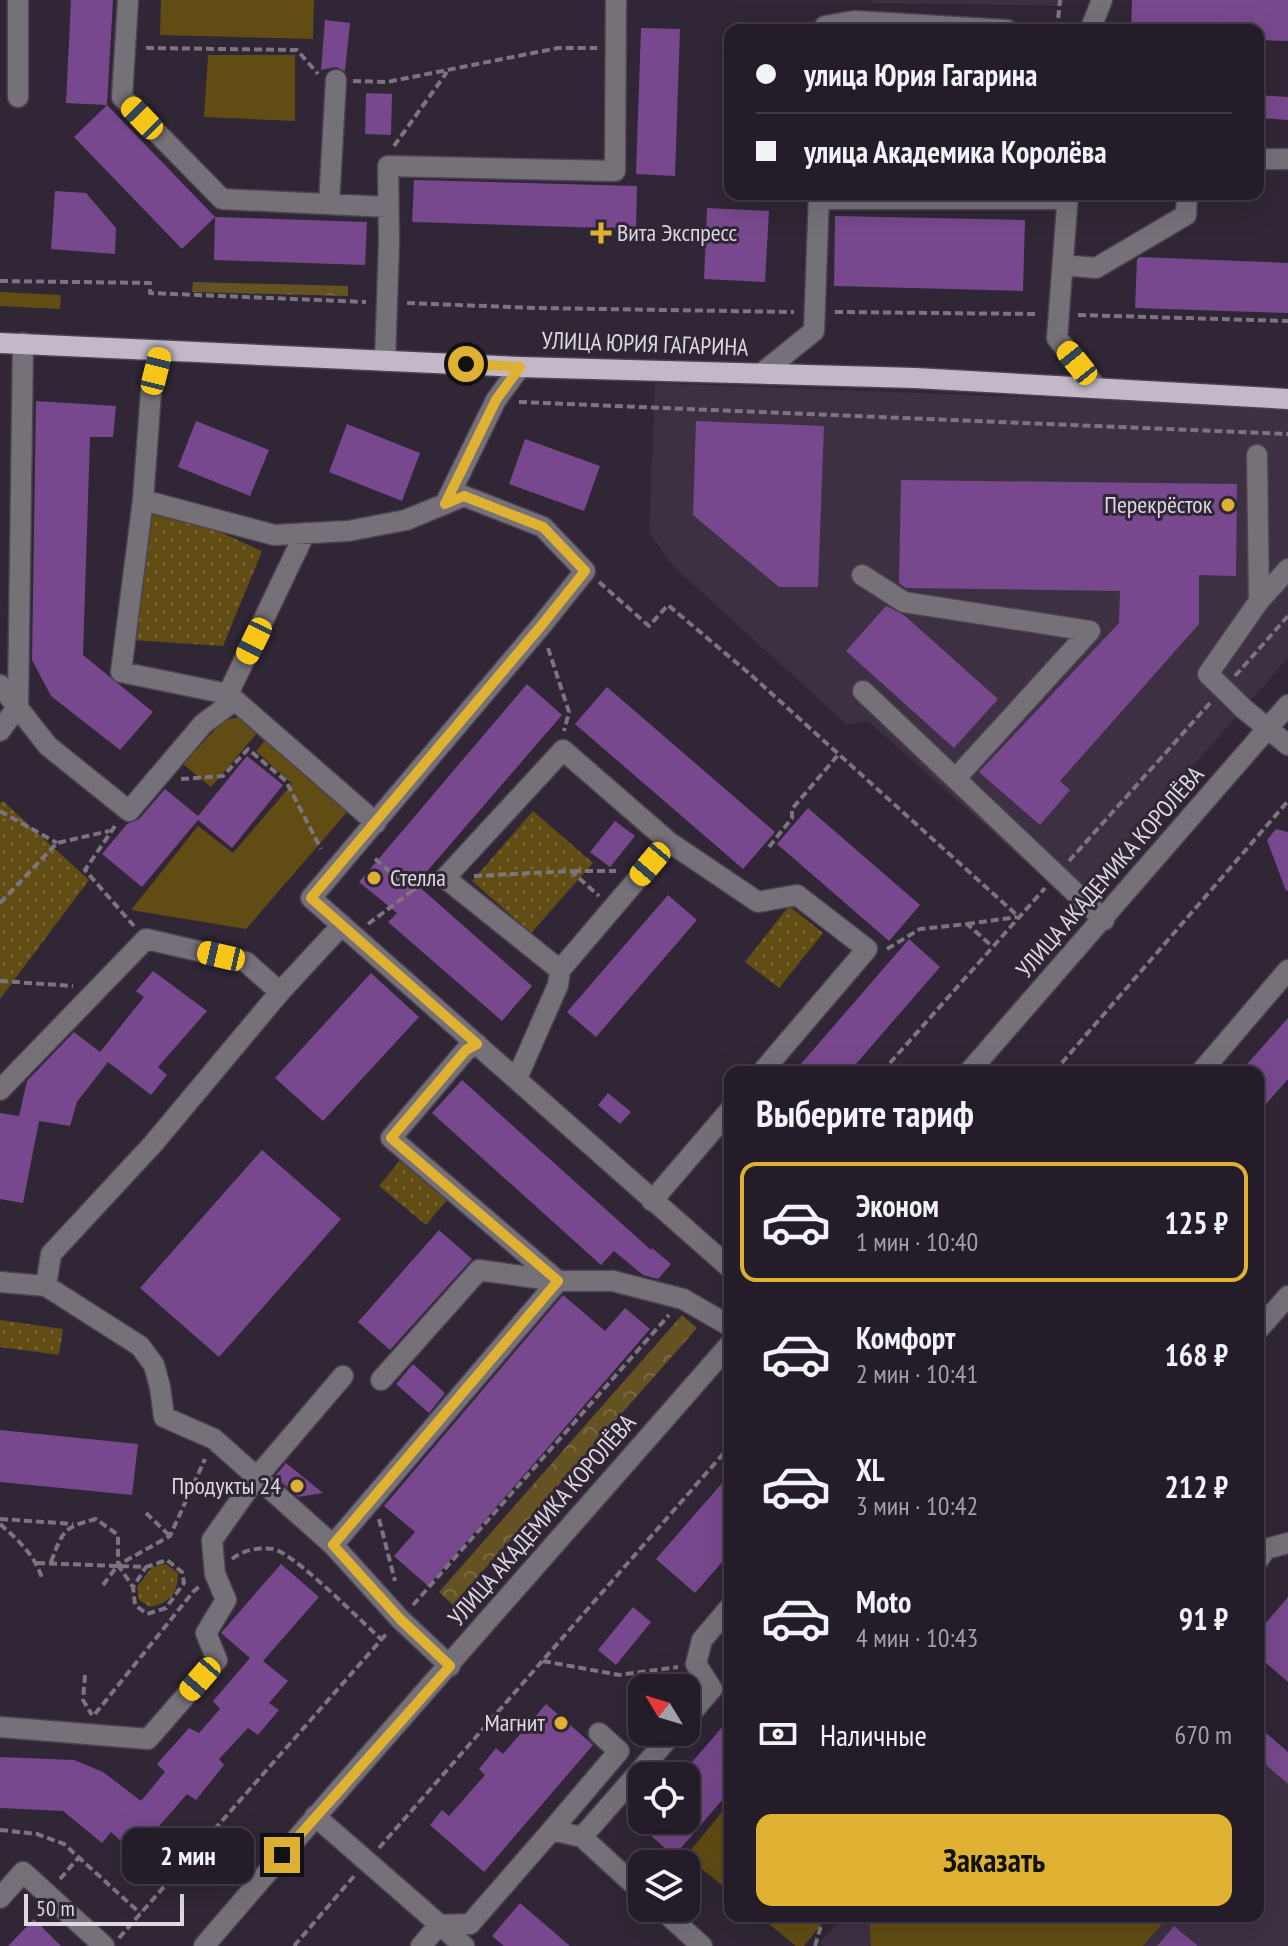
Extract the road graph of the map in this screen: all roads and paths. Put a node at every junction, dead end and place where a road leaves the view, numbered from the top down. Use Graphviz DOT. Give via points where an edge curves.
graph roads {
  1 [pos="18,0"];
  2 [pos="128,0"];
  3 [pos="616,0"];
  4 [pos="1060,0"];
  5 [pos="1102,0"];
  6 [pos="837,24"];
  7 [pos="905,24"];
  8 [pos="1058,24"];
  9 [pos="1092,24"];
  10 [pos="146,36"];
  11 [pos="616,48"];
  12 [pos="448,70"];
  13 [pos="336,80"];
  14 [pos="18,97"];
  15 [pos="1264,159"];
  16 [pos="1288,159"];
  17 [pos="388,166"];
  18 [pos="819,200"];
  19 [pos="1068,200"];
  20 [pos="1187,200"];
  21 [pos="329,204"];
  22 [pos="388,207"];
  23 [pos="1063,265"];
  24 [pos="0,281"];
  25 [pos="387,302"];
  26 [pos="814,312"];
  27 [pos="1059,314"];
  28 [pos="1288,321"];
  29 [pos="0,343"];
  30 [pos="23,343"];
  31 [pos="161,351"];
  32 [pos="385,361"];
  33 [pos="520,367"];
  34 [pos="762,373"];
  35 [pos="1096,387"];
  36 [pos="1288,399"];
  37 [pos="496,400"];
  38 [pos="1288,434"];
  39 [pos="1257,455"];
  40 [pos="143,500"];
  41 [pos="445,504"];
  42 [pos="305,533"];
  43 [pos="1288,569"];
  44 [pos="585,571"];
  45 [pos="862,575"];
  46 [pos="1259,601"];
  47 [pos="1288,616"];
  48 [pos="541,626"];
  49 [pos="0,685"];
  50 [pos="1223,689"];
  51 [pos="863,691"];
  52 [pos="232,697"];
  53 [pos="1288,705"];
  54 [pos="18,706"];
  55 [pos="1268,728"];
  56 [pos="0,731"];
  57 [pos="563,733"];
  58 [pos="1288,745"];
  59 [pos="839,754"];
  60 [pos="956,778"];
  61 [pos="172,780"];
  62 [pos="1288,801"];
  63 [pos="0,811"];
  64 [pos="129,811"];
  65 [pos="376,823"];
  66 [pos="111,831"];
  67 [pos="361,839"];
  68 [pos="669,842"];
  69 [pos="57,843"];
  70 [pos="769,847"];
  71 [pos="321,849"];
  72 [pos="1057,874"];
  73 [pos="445,878"];
  74 [pos="412,891"];
  75 [pos="0,903"];
  76 [pos="613,908"];
  77 [pos="1019,917"];
  78 [pos="1104,920"];
  79 [pos="967,924"];
  80 [pos="348,931"];
  81 [pos="146,939"];
  82 [pos="992,946"];
  83 [pos="887,949"];
  84 [pos="560,970"];
  85 [pos="1288,970"];
  86 [pos="0,981"];
  87 [pos="100,988"];
  88 [pos="280,992"];
  89 [pos="477,1044"];
  90 [pos="767,1066"];
  91 [pos="887,1066"];
  92 [pos="974,1066"];
  93 [pos="1059,1066"];
  94 [pos="1206,1066"];
  95 [pos="517,1078"];
  96 [pos="0,1090"];
  97 [pos="724,1117"];
  98 [pos="652,1201"];
  99 [pos="724,1263"];
  100 [pos="558,1281"];
  101 [pos="0,1282"];
  102 [pos="46,1286"];
  103 [pos="1288,1296"];
  104 [pos="683,1299"];
  105 [pos="724,1323"];
  106 [pos="1264,1323"];
  107 [pos="724,1351"];
  108 [pos="343,1376"];
  109 [pos="381,1380"];
  110 [pos="214,1439"];
  111 [pos="724,1453"];
  112 [pos="256,1478"];
  113 [pos="374,1498"];
  114 [pos="146,1513"];
  115 [pos="0,1522"];
  116 [pos="74,1524"];
  117 [pos="170,1536"];
  118 [pos="1288,1543"];
  119 [pos="333,1545"];
  120 [pos="1264,1552"];
  121 [pos="51,1562"];
  122 [pos="37,1563"];
  123 [pos="118,1565"];
  124 [pos="146,1567"];
  125 [pos="215,1574"];
  126 [pos="42,1578"];
  127 [pos="184,1583"];
  128 [pos="103,1585"];
  129 [pos="396,1586"];
  130 [pos="133,1587"];
  131 [pos="193,1592"];
  132 [pos="724,1614"];
  133 [pos="400,1619"];
  134 [pos="382,1640"];
  135 [pos="543,1661"];
  136 [pos="696,1664"];
  137 [pos="450,1666"];
  138 [pos="85,1675"];
  139 [pos="700,1703"];
  140 [pos="0,1727"];
  141 [pos="599,1733"];
  142 [pos="662,1746"];
  143 [pos="315,1816"];
  144 [pos="0,1830"];
  145 [pos="552,1830"];
  146 [pos="582,1837"];
  147 [pos="79,1857"];
  148 [pos="366,1861"];
  149 [pos="628,1879"];
  150 [pos="48,1893"];
  151 [pos="0,1898"];
  152 [pos="140,1913"];
  153 [pos="675,1922"];
  154 [pos="822,1922"];
  155 [pos="439,1925"];
  156 [pos="104,1946"];
  157 [pos="113,1946"];
  158 [pos="204,1946"];
  159 [pos="294,1946"];
  160 [pos="421,1946"];
  161 [pos="464,1946"];
  162 [pos="702,1946"];
  163 [pos="815,1946"];
  1 -- 14 [label="street"];
  2 -- 21 [label="street" via="122,97 211,188 222,199"];
  3 -- 11 [label="street"];
  4 -- 8 [label="path"];
  5 -- 9 [label="street"];
  6 -- 7 [label="street"];
  10 -- 13 [label="path" via="148,48 297,50 319,76"];
  11 -- 12 [label="path" via="558,48"];
  11 -- 17 [label="street" via="615,171"];
  12 -- 13 [label="path" via="387,82"];
  12 -- 17 [label="path" via="392,148"];
  13 -- 21 [label="street"];
  15 -- 16 [label="street"];
  17 -- 22 [label="street"];
  18 -- 26 [label="street"];
  19 -- 23 [label="street"];
  20 -- 23 [label="street" via="1186,215 1096,268"];
  21 -- 22 [label="street"];
  22 -- 25 [label="street"];
  23 -- 27 [label="street"];
  24 -- 25 [label="path" via="150,283 150,293"];
  25 -- 26 [label="path"];
  25 -- 32 [label="street"];
  26 -- 27 [label="path"];
  26 -- 34 [label="street" via="814,331"];
  27 -- 28 [label="path"];
  27 -- 35 [label="street" via="1057,338"];
  29 -- 30 [label="main road, УЛИЦА ЮРИЯ ГАГАРИНА"];
  30 -- 31 [label="main road, УЛИЦА ЮРИЯ ГАГАРИНА"];
  30 -- 54 [label="street"];
  31 -- 32 [label="main road, УЛИЦА ЮРИЯ ГАГАРИНА"];
  31 -- 40 [label="street" via="151,392"];
  32 -- 33 [label="main road, УЛИЦА ЮРИЯ ГАГАРИНА"];
  33 -- 34 [label="main road, УЛИЦА ЮРИЯ ГАГАРИНА"];
  33 -- 37 [label="street"];
  34 -- 35 [label="main road, УЛИЦА ЮРИЯ ГАГАРИНА"];
  35 -- 36 [label="main road, УЛИЦА ЮРИЯ ГАГАРИНА"];
  37 -- 38 [label="path"];
  37 -- 41 [label="street"];
  39 -- 46 [label="street"];
  40 -- 42 [label="street" via="274,535"];
  40 -- 52 [label="street" via="121,672"];
  41 -- 42 [label="street" via="406,520"];
  41 -- 44 [label="street" via="464,496 543,527"];
  42 -- 52 [label="street"];
  43 -- 46 [label="street"];
  44 -- 48 [label="street"];
  44 -- 59 [label="path" via="649,626 668,605"];
  45 -- 60 [label="street" via="904,602 1090,631"];
  46 -- 50 [label="street" via="1208,674"];
  47 -- 50 [label="path"];
  48 -- 57 [label="path" via="569,712"];
  48 -- 65 [label="street"];
  49 -- 54 [label="street"];
  50 -- 55 [label="street"];
  50 -- 72 [label="path"];
  51 -- 60 [label="street"];
  52 -- 64 [label="street"];
  52 -- 65 [label="street"];
  53 -- 55 [label="street, УЛИЦА АКАДЕМИКА КОРОЛЁВА"];
  54 -- 56 [label="street"];
  54 -- 64 [label="street" via="48,746"];
  55 -- 58 [label="street"];
  55 -- 78 [label="street, УЛИЦА АКАДЕМИКА КОРОЛЁВА"];
  59 -- 70 [label="path" via="792,809 792,818"];
  59 -- 77 [label="path"];
  60 -- 72 [label="street"];
  61 -- 71 [label="path" via="223,776 248,749 286,781"];
  62 -- 93 [label="path"];
  63 -- 69 [label="path"];
  64 -- 66 [label="path"];
  65 -- 67 [label="street"];
  66 -- 69 [label="path"];
  66 -- 81 [label="path" via="85,870"];
  67 -- 74 [label="path" via="367,852"];
  67 -- 80 [label="street" via="311,898"];
  68 -- 73 [label="street" via="563,750"];
  68 -- 76 [label="street"];
  68 -- 90 [label="street" via="758,902 797,895 867,949"];
  69 -- 75 [label="path"];
  72 -- 77 [label="path"];
  72 -- 78 [label="street"];
  73 -- 74 [label="path" via="424,879"];
  73 -- 76 [label="path" via="571,871"];
  73 -- 84 [label="street"];
  74 -- 80 [label="path" via="366,925"];
  76 -- 84 [label="street"];
  77 -- 79 [label="path"];
  77 -- 82 [label="path"];
  78 -- 92 [label="street, УЛИЦА АКАДЕМИКА КОРОЛЁВА"];
  79 -- 82 [label="path"];
  79 -- 83 [label="path" via="920,929"];
  80 -- 88 [label="street"];
  80 -- 89 [label="street"];
  81 -- 87 [label="street"];
  81 -- 88 [label="street" via="246,962"];
  82 -- 91 [label="path"];
  84 -- 95 [label="street"];
  85 -- 94 [label="street"];
  86 -- 87 [label="path"];
  87 -- 96 [label="street"];
  88 -- 102 [label="street" via="153,1144 51,1254"];
  89 -- 95 [label="street"];
  89 -- 100 [label="street" via="466,1050 391,1138"];
  95 -- 98 [label="street"];
  97 -- 98 [label="street"];
  98 -- 99 [label="street"];
  100 -- 104 [label="street" via="613,1281"];
  100 -- 109 [label="street" via="479,1270"];
  100 -- 113 [label="street"];
  101 -- 102 [label="street"];
  102 -- 110 [label="street" via="140,1346 154,1365 160,1387 154,1415"];
  103 -- 106 [label="street"];
  104 -- 105 [label="street"];
  104 -- 133 [label="path"];
  107 -- 137 [label="street, УЛИЦА АКАДЕМИКА КОРОЛЁВА"];
  108 -- 112 [label="street"];
  110 -- 112 [label="street"];
  110 -- 117 [label="path"];
  111 -- 135 [label="path"];
  112 -- 119 [label="street"];
  112 -- 125 [label="street" via="212,1540"];
  113 -- 119 [label="street"];
  113 -- 129 [label="path"];
  114 -- 117 [label="path"];
  115 -- 116 [label="path"];
  115 -- 122 [label="path"];
  116 -- 121 [label="path" via="63,1531"];
  116 -- 123 [label="path" via="97,1516 118,1535"];
  117 -- 123 [label="path"];
  118 -- 120 [label="street"];
  119 -- 133 [label="street"];
  121 -- 122 [label="path"];
  121 -- 123 [label="path"];
  122 -- 126 [label="path"];
  123 -- 124 [label="path"];
  123 -- 128 [label="path"];
  123 -- 130 [label="path"];
  124 -- 127 [label="path" via="167,1560 182,1572"];
  124 -- 130 [label="path"];
  125 -- 131 [label="path"];
  125 -- 134 [label="path" via="242,1551 275,1549"];
  125 -- 140 [label="street" via="226,1600 206,1633 217,1660 148,1739"];
  127 -- 130 [label="path" via="166,1608 147,1614 135,1605"];
  127 -- 131 [label="path"];
  131 -- 138 [label="path" via="93,1716 83,1700"];
  132 -- 136 [label="street" via="702,1640"];
  133 -- 134 [label="path"];
  133 -- 137 [label="street"];
  134 -- 152 [label="path"];
  135 -- 136 [label="path" via="619,1675"];
  135 -- 148 [label="path"];
  136 -- 139 [label="street" via="712,1689"];
  137 -- 143 [label="street, УЛИЦА АКАДЕМИКА КОРОЛЁВА"];
  141 -- 145 [label="street" via="619,1751"];
  142 -- 146 [label="street"];
  143 -- 148 [label="street"];
  143 -- 158 [label="street, УЛИЦА АКАДЕМИКА КОРОЛЁВА"];
  144 -- 147 [label="path" via="37,1834 64,1844"];
  145 -- 146 [label="street"];
  145 -- 155 [label="street" via="470,1924"];
  146 -- 149 [label="street"];
  147 -- 150 [label="path"];
  147 -- 152 [label="path"];
  148 -- 155 [label="street"];
  148 -- 159 [label="path"];
  150 -- 151 [label="street" via="23,1872"];
  150 -- 156 [label="street"];
  152 -- 157 [label="path"];
  153 -- 162 [label="street"];
  154 -- 163 [label="path"];
  155 -- 160 [label="street"];
  155 -- 161 [label="street"];
}
